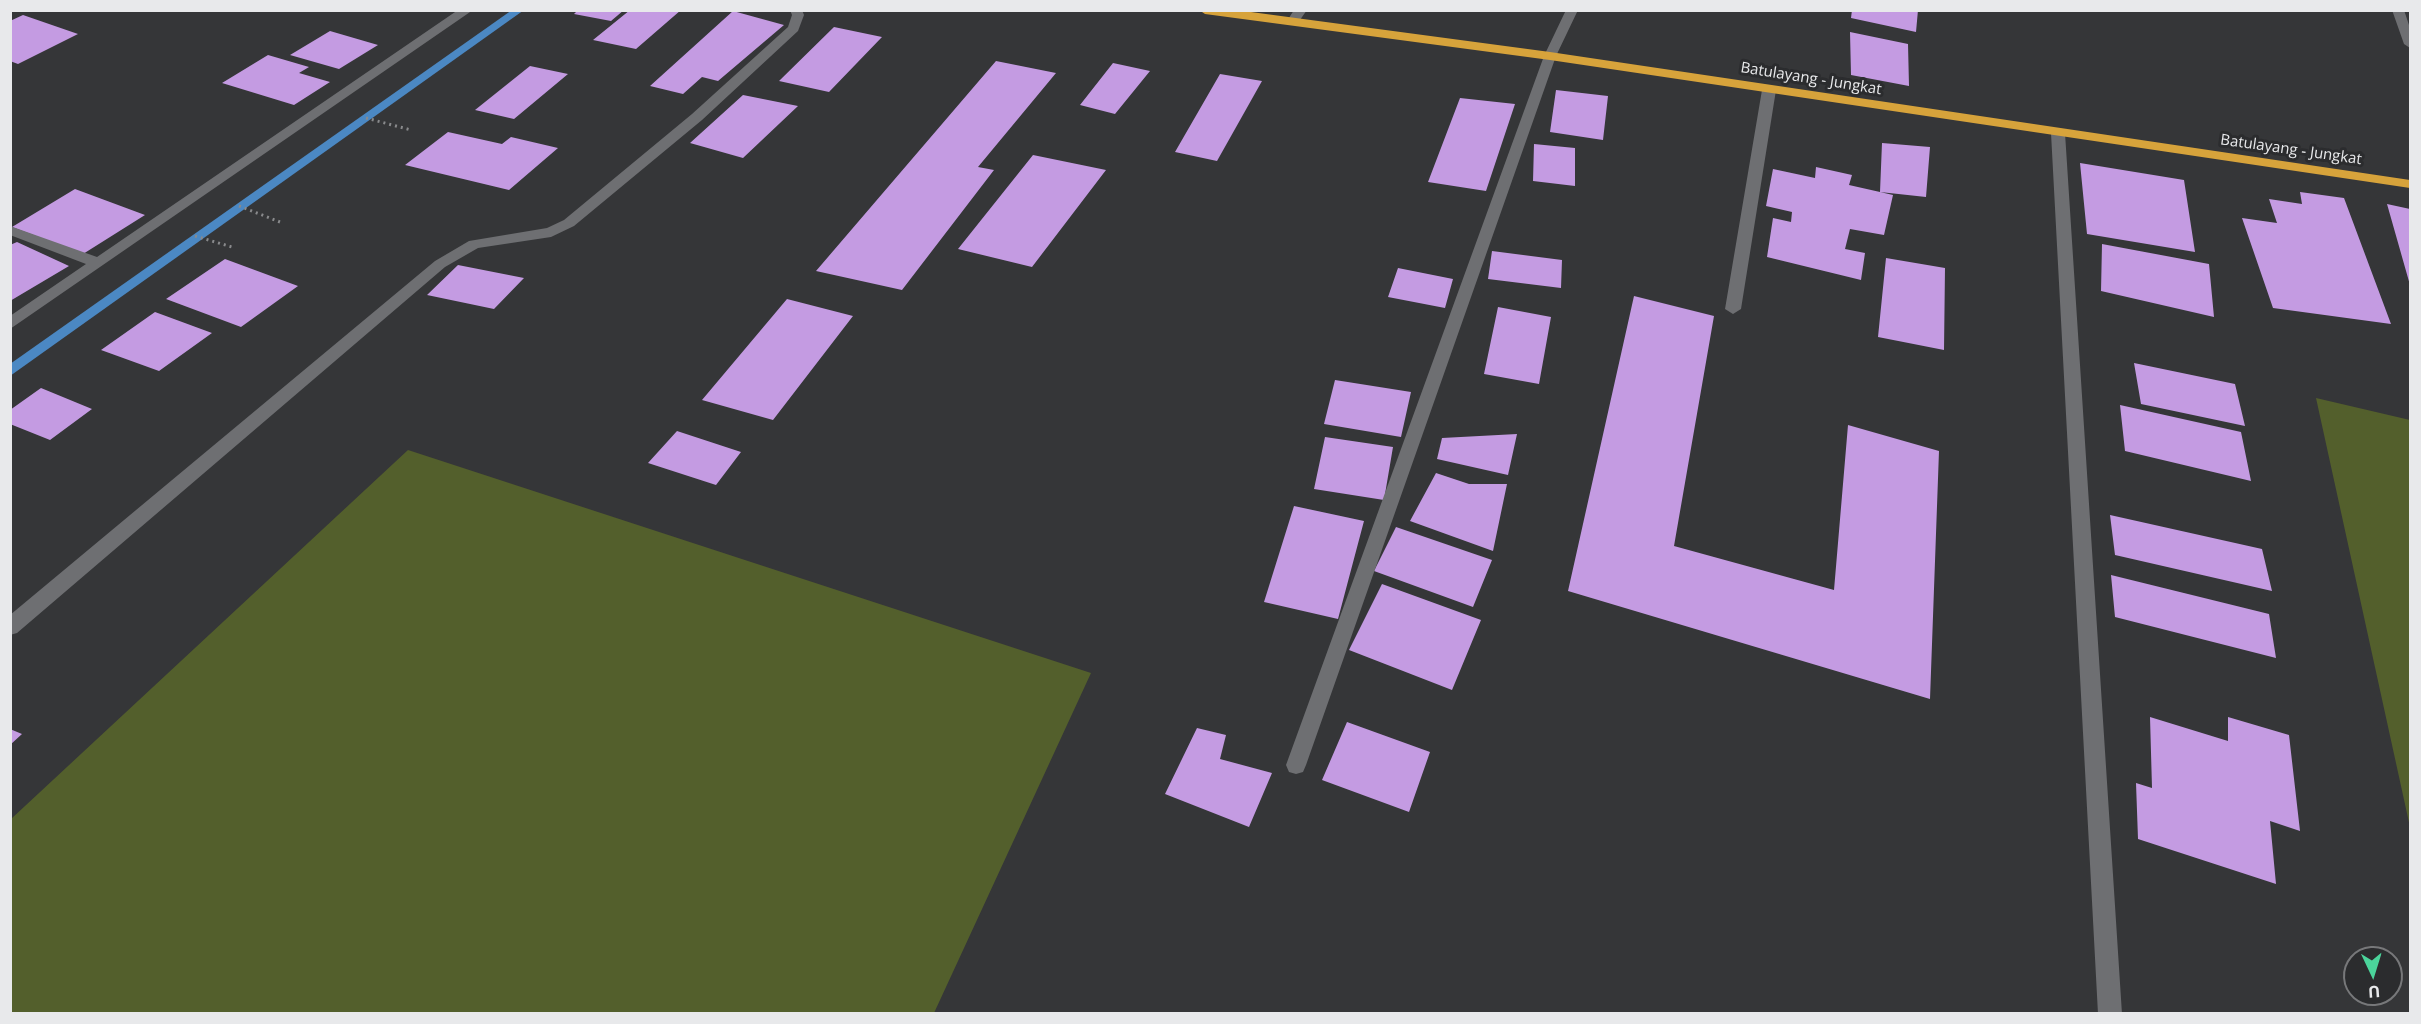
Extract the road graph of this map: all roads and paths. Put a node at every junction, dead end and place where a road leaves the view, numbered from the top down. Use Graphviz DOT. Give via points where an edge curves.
graph roads {
  1 [pos="467,10"];
  2 [pos="796,10"];
  3 [pos="1205,10"];
  4 [pos="1572,10"];
  5 [pos="2398,10"];
  6 [pos="1297,16"];
  7 [pos="2410,44"];
  8 [pos="1550,56"];
  9 [pos="1769,90"];
  10 [pos="364,118"];
  11 [pos="411,130"];
  12 [pos="2058,133"];
  13 [pos="2410,184"];
  14 [pos="229,202"];
  15 [pos="280,222"];
  16 [pos="10,230"];
  17 [pos="185,232"];
  18 [pos="232,247"];
  19 [pos="97,263"];
  20 [pos="1733,309"];
  21 [pos="10,324"];
  22 [pos="10,627"];
  23 [pos="1296,765"];
  24 [pos="2110,1014"];
  1 -- 19 [label="street"];
  2 -- 22 [label="street" via="794,28 697,117 568,223 551,232 474,244 440,264"];
  3 -- 6 [label="highway, Batulayang - Jungkat"];
  4 -- 8 [label="street"];
  5 -- 7 [label="street"];
  6 -- 8 [label="highway, Batulayang - Jungkat"];
  8 -- 9 [label="highway, Batulayang - Jungkat"];
  8 -- 23 [label="street"];
  9 -- 12 [label="highway, Batulayang - Jungkat"];
  9 -- 20 [label="street"];
  10 -- 11 [label="path"];
  12 -- 13 [label="highway, Batulayang - Jungkat"];
  12 -- 24 [label="street"];
  14 -- 15 [label="path"];
  16 -- 19 [label="street"];
  17 -- 18 [label="path"];
  19 -- 21 [label="street"];
}
